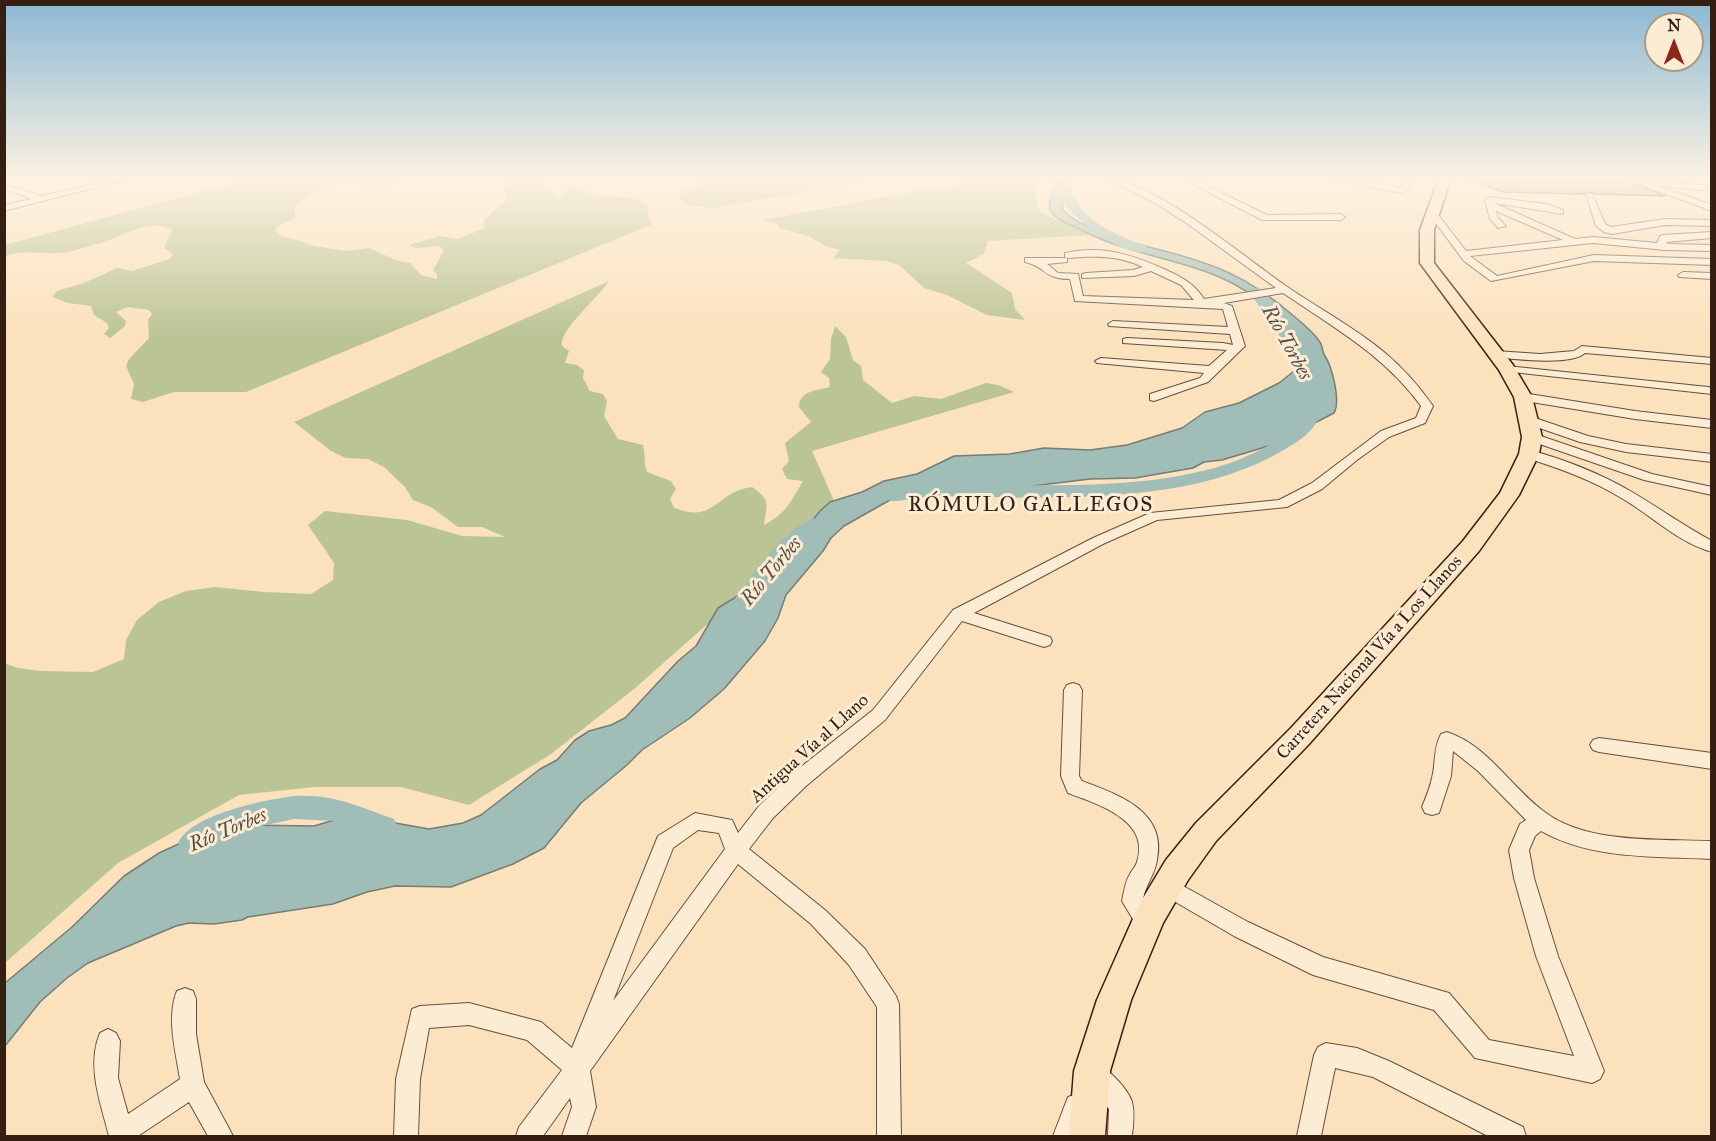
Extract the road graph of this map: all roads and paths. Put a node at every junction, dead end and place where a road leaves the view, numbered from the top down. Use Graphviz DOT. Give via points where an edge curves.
graph roads {
  1 [pos="1202,231"];
  2 [pos="1427,231"];
  3 [pos="1446,231"];
  4 [pos="1551,231"];
  5 [pos="1612,231"];
  6 [pos="1629,235"];
  7 [pos="1712,235"];
  8 [pos="1573,242"];
  9 [pos="1665,247"];
  10 [pos="1712,249"];
  11 [pos="1463,254"];
  12 [pos="1712,262"];
  13 [pos="1151,268"];
  14 [pos="1683,275"];
  15 [pos="1086,276"];
  16 [pos="1712,276"];
  17 [pos="1284,290"];
  18 [pos="1201,303"];
  19 [pos="1113,324"];
  20 [pos="1235,331"];
  21 [pos="1126,341"];
  22 [pos="1235,349"];
  23 [pos="1101,361"];
  24 [pos="1712,361"];
  25 [pos="1502,362"];
  26 [pos="1212,369"];
  27 [pos="1708,391"];
  28 [pos="1154,397"];
  29 [pos="1712,424"];
  30 [pos="1528,427"];
  31 [pos="1712,458"];
  32 [pos="1712,491"];
  33 [pos="1712,547"];
  34 [pos="958,614"];
  35 [pos="1044,641"];
  36 [pos="1073,690"];
  37 [pos="1599,745"];
  38 [pos="1712,761"];
  39 [pos="1432,807"];
  40 [pos="1540,820"];
  41 [pos="736,850"];
  42 [pos="1712,850"];
  43 [pos="1167,886"];
  44 [pos="1147,924"];
  45 [pos="185,999"];
  46 [pos="108,1041"];
  47 [pos="577,1067"];
  48 [pos="1092,1071"];
  49 [pos="193,1084"];
  50 [pos="120,1135"];
  51 [pos="221,1137"];
  52 [pos="406,1137"];
  53 [pos="528,1137"];
  54 [pos="574,1137"];
  55 [pos="889,1137"];
  56 [pos="1065,1137"];
  57 [pos="1087,1137"];
  58 [pos="1120,1137"];
  59 [pos="1308,1137"];
  60 [pos="1514,1137"];
  1 -- 17 [label="street, Antigua Vía al Llano"];
  2 -- 25 [label="highway" via="1427,263"];
  3 -- 11 [label="street"];
  4 -- 8 [label="street"];
  5 -- 6 [label="street"];
  7 -- 9 [label="street" via="1664,238 1661,242"];
  8 -- 9 [label="street" via="1593,240"];
  8 -- 11 [label="street"];
  9 -- 10 [label="street"];
  11 -- 12 [label="street" via="1495,279 1593,258"];
  13 -- 15 [label="street"];
  13 -- 18 [label="street" via="1185,283"];
  13 -- 18 [label="street" via="1129,257 1102,253 1033,261 1054,276 1074,276 1079,299"];
  14 -- 16 [label="street"];
  17 -- 18 [label="street"];
  17 -- 34 [label="street, Antigua Vía al Llano" via="1389,361 1416,388 1427,406 1421,420 1385,434 1317,486 1282,504 1155,516 1098,541"];
  18 -- 20 [label="street" via="1227,306"];
  19 -- 20 [label="street"];
  20 -- 22 [label="street" via="1239,346"];
  21 -- 22 [label="street"];
  22 -- 26 [label="street"];
  23 -- 26 [label="street"];
  24 -- 25 [label="street" via="1582,349 1566,356"];
  25 -- 27 [label="street"];
  25 -- 30 [label="highway"];
  26 -- 28 [label="street" via="1204,380"];
  29 -- 30 [label="street"];
  30 -- 31 [label="street" via="1626,448"];
  30 -- 32 [label="street" via="1649,477"];
  30 -- 33 [label="street" via="1565,466 1627,495"];
  30 -- 43 [label="highway, Carretera Nacional Vía a Los Llanos" via="1509,495 1471,546 1300,736 1206,832"];
  34 -- 35 [label="street"];
  34 -- 41 [label="street, Antigua Vía al Llano" via="879,715 799,780 766,812"];
  36 -- 44 [label="street" via="1070,776 1075,787 1134,815 1147,832 1147,864 1136,880 1132,901"];
  37 -- 38 [label="street"];
  39 -- 40 [label="street" via="1442,776 1446,739 1475,756"];
  40 -- 42 [label="street" via="1568,835 1596,843"];
  40 -- 43 [label="street" via="1527,830 1519,850 1524,878 1547,956 1592,1071 1483,1050 1441,1001 1321,967 1241,929"];
  41 -- 47 [label="street, Antigua Vía al Llano"];
  41 -- 47 [label="street" via="724,826 695,821 665,842"];
  41 -- 55 [label="street" via="818,917 857,957 888,1004"];
  43 -- 44 [label="highway, Carretera Nacional Vía a Los Llanos"];
  44 -- 48 [label="highway, Carretera Nacional Vía a Los Llanos" via="1114,1000"];
  45 -- 49 [label="street" via="185,1034"];
  46 -- 50 [label="street" via="106,1078"];
  47 -- 52 [label="street" via="533,1030 468,1014 420,1017 408,1079"];
  47 -- 53 [label="street, Antigua Vía al Llano"];
  47 -- 54 [label="street" via="584,1107"];
  48 -- 56 [label="street"];
  48 -- 57 [label="highway, Carretera Nacional Vía a Los Llanos"];
  48 -- 58 [label="street" via="1121,1105"];
  49 -- 50 [label="street"];
  49 -- 51 [label="street"];
  59 -- 60 [label="street" via="1326,1055 1353,1057 1384,1069"];
}
